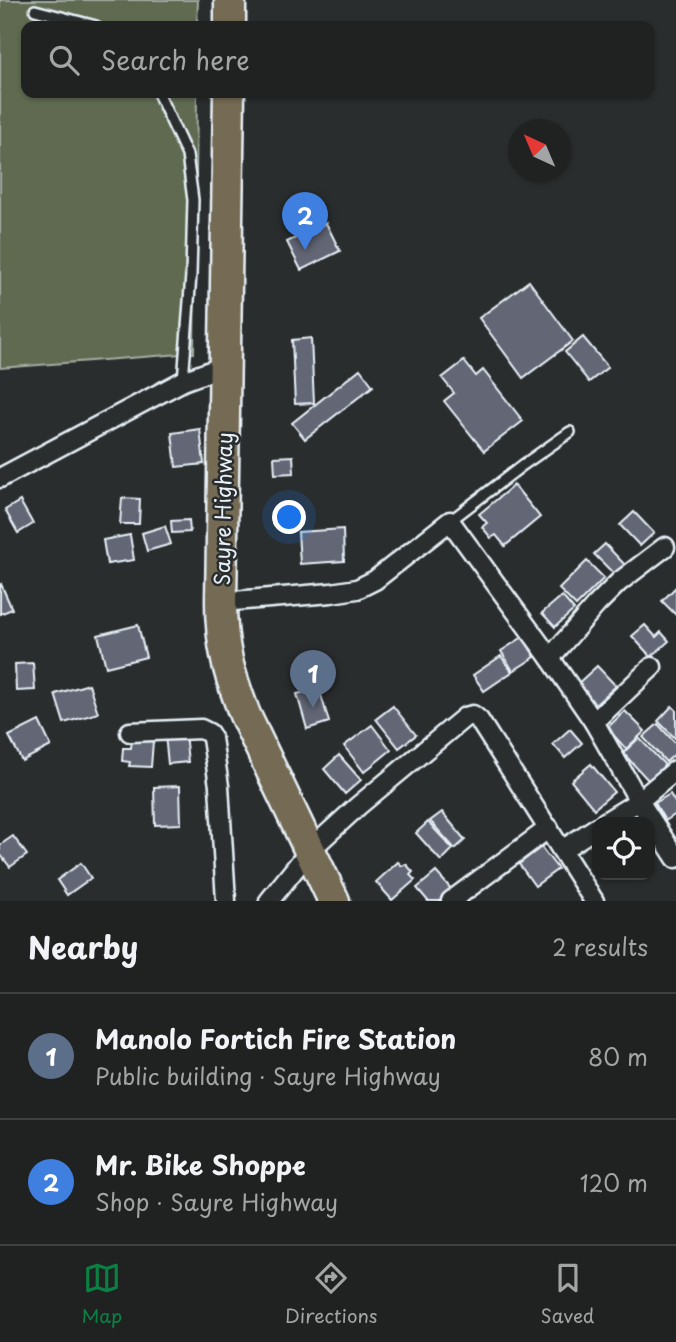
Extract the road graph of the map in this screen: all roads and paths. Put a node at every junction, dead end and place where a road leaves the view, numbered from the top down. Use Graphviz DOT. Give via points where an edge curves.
graph roads {
  1 [pos="230,0"];
  2 [pos="35,10"];
  3 [pos="77,21"];
  4 [pos="230,21"];
  5 [pos="160,98"];
  6 [pos="229,98"];
  7 [pos="224,366"];
  8 [pos="183,381"];
  9 [pos="570,432"];
  10 [pos="0,478"];
  11 [pos="450,521"];
  12 [pos="665,547"];
  13 [pos="221,602"];
  14 [pos="550,658"];
  15 [pos="652,667"];
  16 [pos="594,722"];
  17 [pos="130,732"];
  18 [pos="676,770"];
  19 [pos="639,801"];
  20 [pos="613,817"];
  21 [pos="549,828"];
  22 [pos="592,830"];
  23 [pos="669,831"];
  24 [pos="310,850"];
  25 [pos="562,850"];
  26 [pos="676,858"];
  27 [pos="226,901"];
  28 [pos="268,901"];
  29 [pos="334,901"];
  30 [pos="451,901"];
  31 [pos="594,901"];
  1 -- 4 [label="highway"];
  2 -- 3 [label="lane"];
  5 -- 8 [label="lane" via="187,155 193,200"];
  6 -- 7 [label="highway, Sayre Highway"];
  7 -- 8 [label="street"];
  7 -- 13 [label="highway, Sayre Highway"];
  8 -- 10 [label="street"];
  9 -- 11 [label="lane"];
  11 -- 13 [label="street" via="357,589"];
  11 -- 14 [label="street"];
  12 -- 14 [label="street" via="619,582"];
  13 -- 24 [label="highway, Sayre Highway" via="223,649 233,685"];
  14 -- 16 [label="street"];
  15 -- 16 [label="street"];
  16 -- 19 [label="street"];
  17 -- 27 [label="street" via="201,729 212,738"];
  18 -- 19 [label="street"];
  19 -- 20 [label="street"];
  19 -- 23 [label="street"];
  21 -- 24 [label="street" via="473,715 465,717"];
  21 -- 25 [label="street"];
  21 -- 30 [label="street"];
  22 -- 25 [label="street"];
  23 -- 26 [label="street"];
  24 -- 28 [label="street"];
  24 -- 29 [label="highway, Sayre Highway"];
  25 -- 31 [label="street"];
}
